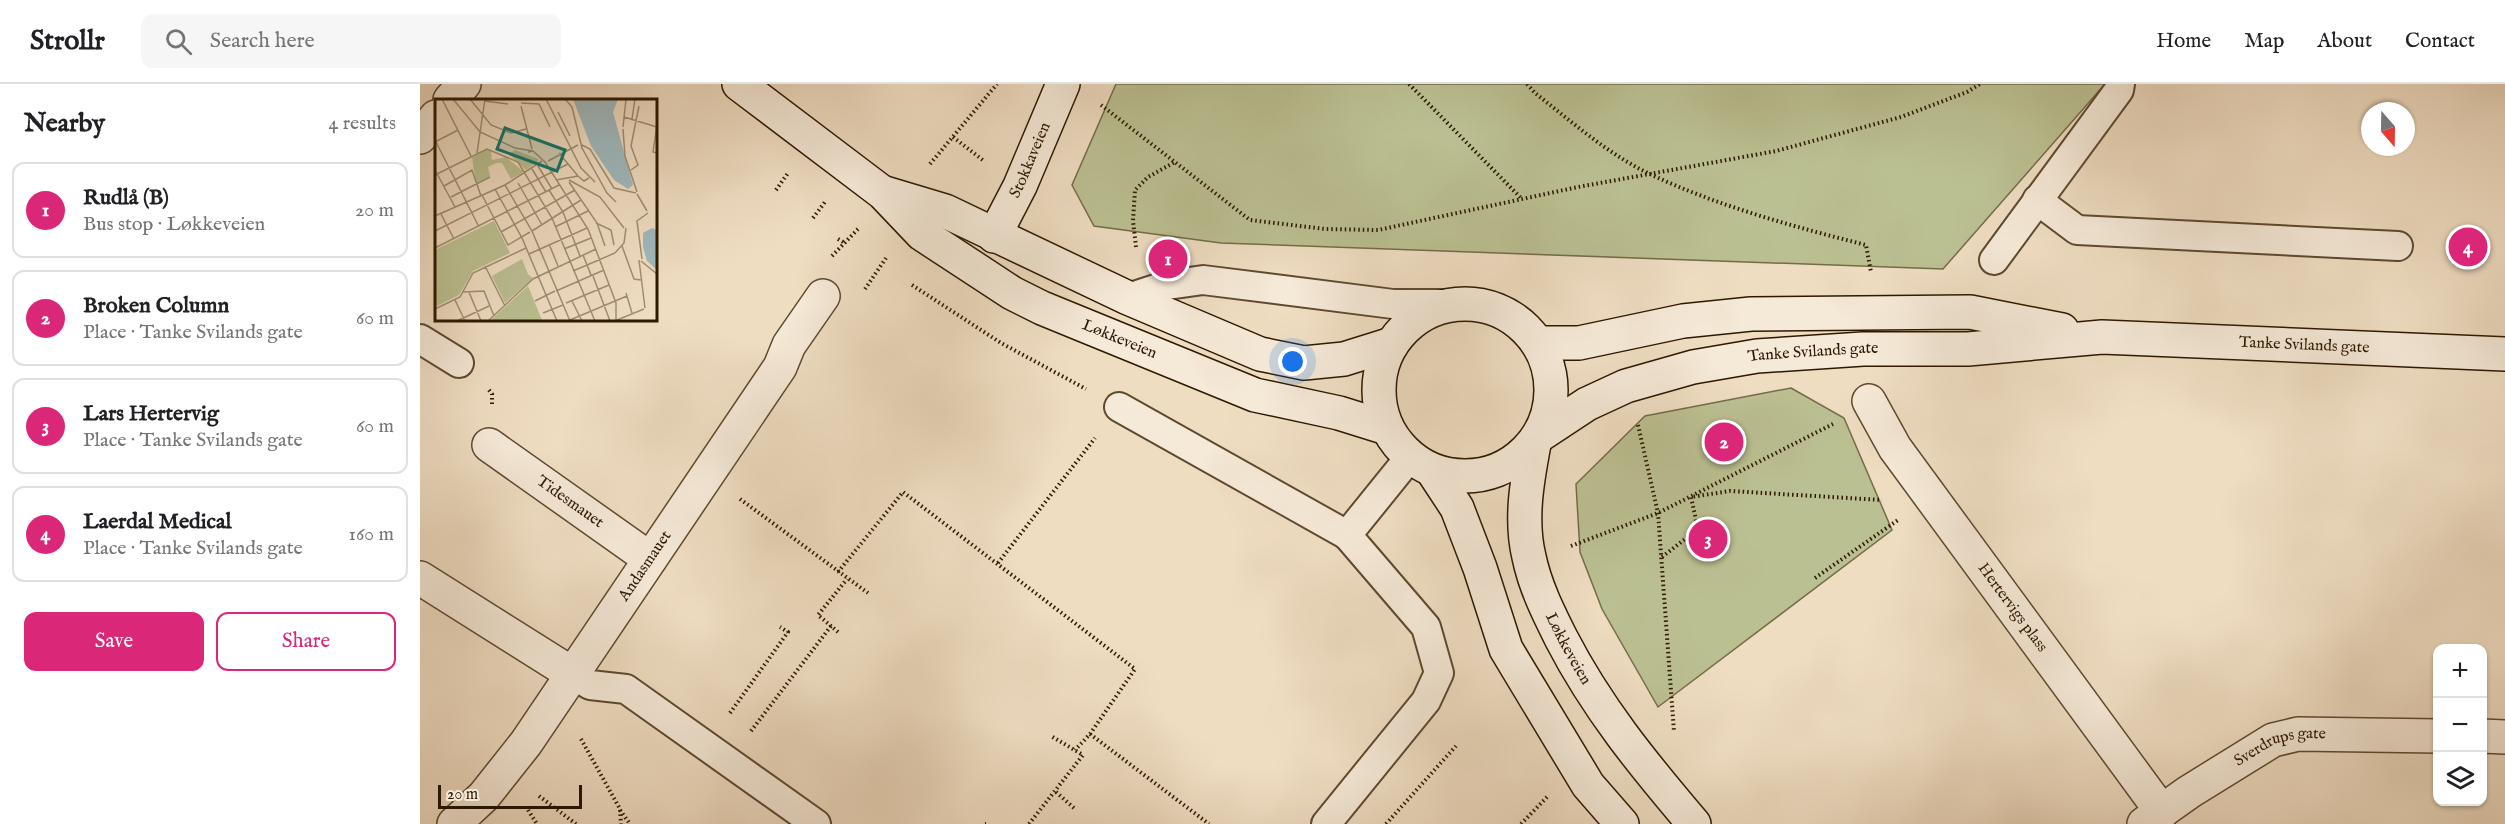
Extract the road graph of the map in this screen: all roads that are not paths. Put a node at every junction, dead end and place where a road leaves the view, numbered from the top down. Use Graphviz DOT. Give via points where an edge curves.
graph roads {
  1 [pos="464,84"];
  2 [pos="739,84"];
  3 [pos="1063,84"];
  4 [pos="2121,84"];
  5 [pos="451,99"];
  6 [pos="883,193"];
  7 [pos="2037,200"];
  8 [pos="994,236"];
  9 [pos="2398,246"];
  10 [pos="1994,260"];
  11 [pos="822,296"];
  12 [pos="1128,298"];
  13 [pos="1457,304"];
  14 [pos="2102,337"];
  15 [pos="420,339"];
  16 [pos="1539,343"];
  17 [pos="1392,344"];
  18 [pos="2505,354"];
  19 [pos="459,363"];
  20 [pos="1869,401"];
  21 [pos="1119,407"];
  22 [pos="1387,428"];
  23 [pos="1537,439"];
  24 [pos="489,445"];
  25 [pos="1422,465"];
  26 [pos="1347,535"];
  27 [pos="650,559"];
  28 [pos="420,578"];
  29 [pos="566,686"];
  30 [pos="2433,736"];
  31 [pos="2487,736"];
  32 [pos="2505,737"];
  33 [pos="2159,820"];
  34 [pos="454,824"];
  35 [pos="816,824"];
  36 [pos="1326,824"];
  37 [pos="1622,824"];
  38 [pos="1694,824"];
  1 -- 5 [label="main road"];
  2 -- 6 [label="main road, Løkkeveien"];
  3 -- 8 [label="main road, Stokkaveien" via="1020,186"];
  4 -- 7 [label="lane"];
  6 -- 8 [label="main road, Løkkeveien" via="945,211"];
  6 -- 22 [label="main road, Løkkeveien" via="922,234 1042,308 1256,395"];
  7 -- 9 [label="lane" via="2077,230"];
  7 -- 10 [label="lane"];
  8 -- 12 [label="main road, Løkkeveien"];
  11 -- 27 [label="main road, Andasmauet" via="789,345 780,367"];
  12 -- 13 [label="lane" via="1168,285 1203,280 1393,304"];
  12 -- 17 [label="main road, Løkkeveien" via="1260,354 1304,363 1344,359"];
  13 -- 16 [label="main road" via="1488,306 1517,320"];
  13 -- 17 [label="main road" via="1432,310 1409,324"];
  14 -- 16 [label="main road, Tanke Svilands gate" via="1970,312 1762,314 1683,321 1579,343"];
  14 -- 18 [label="main road, Tanke Svilands gate"];
  14 -- 23 [label="main road, Tanke Svilands gate" via="1968,349 1863,349 1757,356 1693,367 1626,386 1587,404"];
  15 -- 19 [label="lane"];
  16 -- 23 [label="main road" via="1551,373 1551,404"];
  17 -- 22 [label="main road" via="1380,371 1378,400"];
  20 -- 33 [label="main road, Hertervigs plass" via="1895,448"];
  21 -- 26 [label="lane"];
  22 -- 25 [label="main road" via="1397,443"];
  23 -- 25 [label="main road" via="1510,465 1480,476"];
  23 -- 38 [label="main road, Løkkeveien" via="1524,495 1528,556 1545,607 1580,675 1611,722"];
  24 -- 27 [label="main road, Tidesmauet"];
  25 -- 26 [label="lane"];
  25 -- 37 [label="main road" via="1457,508 1506,649 1588,785"];
  26 -- 36 [label="lane" via="1426,627 1439,673 1426,701"];
  27 -- 29 [label="main road, Andasmauet"];
  28 -- 29 [label="main road"];
  29 -- 34 [label="main road, Andasmauet" via="484,796"];
  29 -- 35 [label="lane" via="626,689"];
  30 -- 33 [label="main road, Sverdrups gate" via="2298,734 2273,740 2230,765"];
  31 -- 32 [label="main road"];
}
